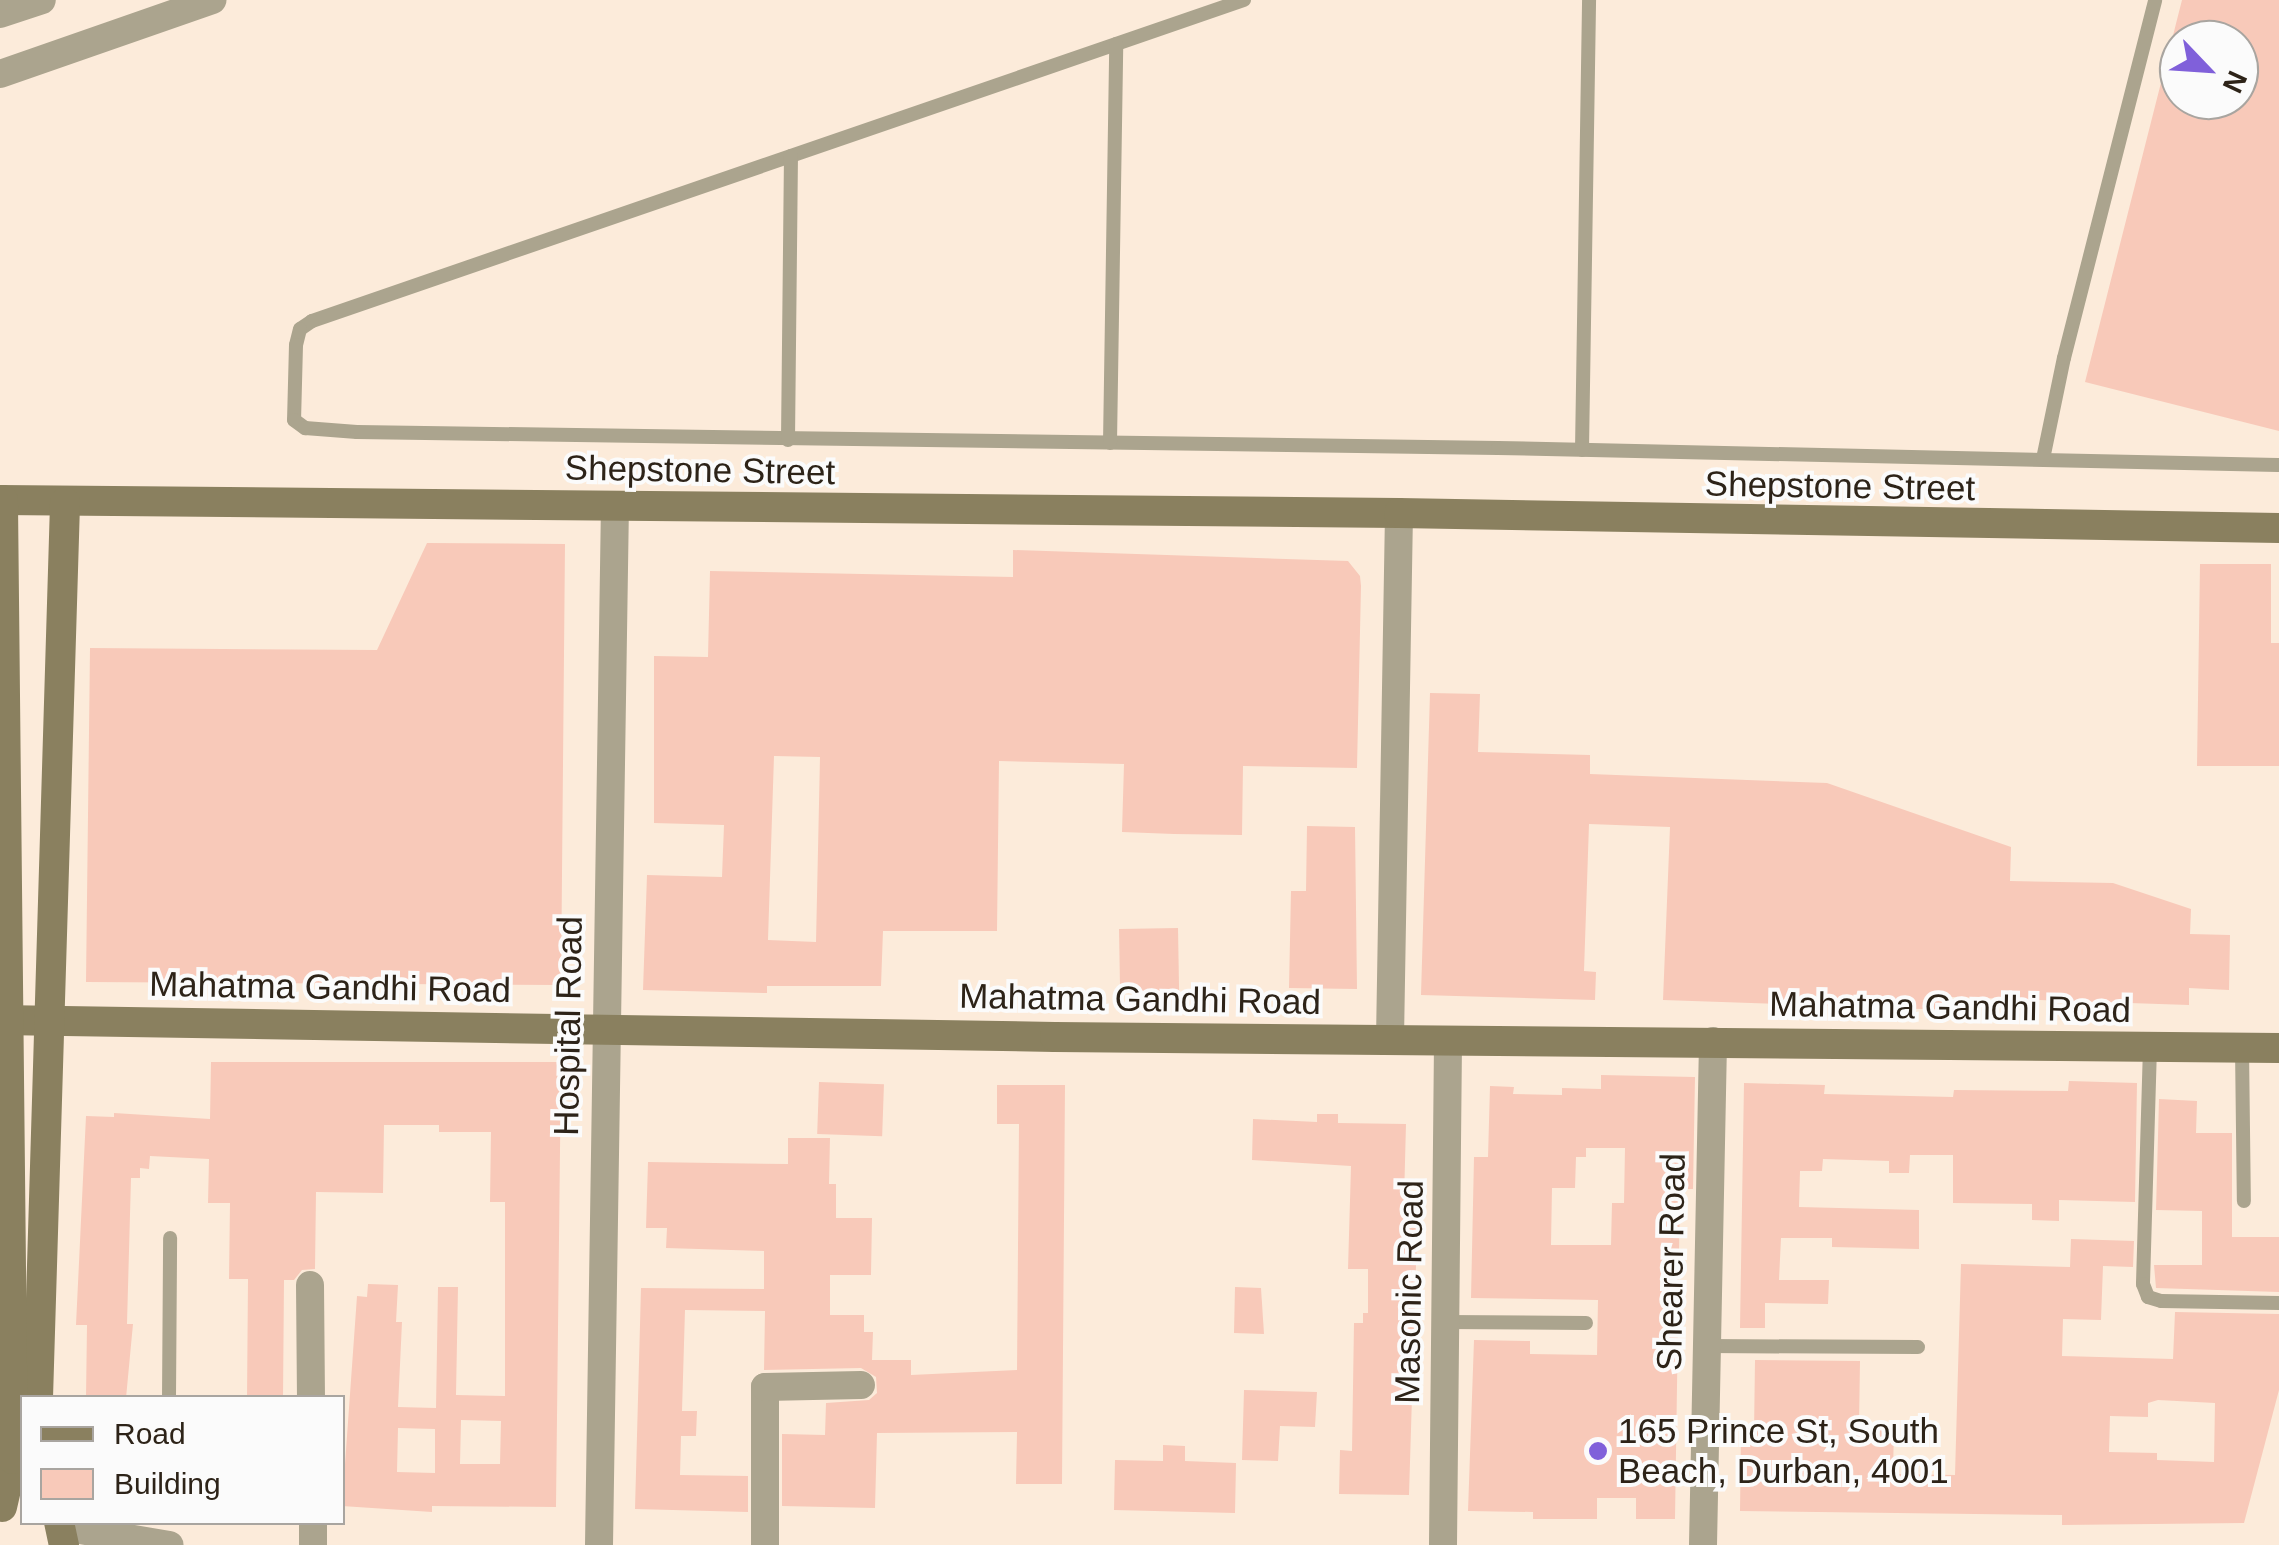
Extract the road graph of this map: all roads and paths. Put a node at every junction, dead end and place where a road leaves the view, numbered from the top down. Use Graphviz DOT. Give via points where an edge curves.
graph roads {
  1 [pos="42,0"];
  2 [pos="213,0"];
  3 [pos="1244,0"];
  4 [pos="1588,0"];
  5 [pos="2155,0"];
  6 [pos="0,14"];
  7 [pos="1116,44"];
  8 [pos="0,74"];
  9 [pos="791,156"];
  10 [pos="788,440"];
  11 [pos="1110,443"];
  12 [pos="1582,450"];
  13 [pos="2044,459"];
  14 [pos="2278,466"];
  15 [pos="2,500"];
  16 [pos="64,502"];
  17 [pos="615,508"];
  18 [pos="1399,513"];
  19 [pos="2279,528"];
  20 [pos="60,672"];
  21 [pos="5,673"];
  22 [pos="6,840"];
  23 [pos="55,840"];
  24 [pos="51,1019"];
  25 [pos="4,1020"];
  26 [pos="604,1030"];
  27 [pos="1390,1039"];
  28 [pos="1448,1040"];
  29 [pos="1713,1041"];
  30 [pos="2150,1047"];
  31 [pos="2242,1048"];
  32 [pos="2279,1048"];
  33 [pos="2244,1201"];
  34 [pos="170,1238"];
  35 [pos="310,1285"];
  36 [pos="2279,1303"];
  37 [pos="1446,1322"];
  38 [pos="1586,1322"];
  39 [pos="1707,1346"];
  40 [pos="1918,1347"];
  41 [pos="861,1385"];
  42 [pos="38,1395"];
  43 [pos="169,1395"];
  44 [pos="312,1395"];
  45 [pos="8,1506"];
  46 [pos="62,1532"];
  47 [pos="170,1545"];
  48 [pos="599,1545"];
  49 [pos="765,1545"];
  50 [pos="1443,1545"];
  51 [pos="1703,1545"];
  1 -- 6 [label="street"];
  2 -- 8 [label="street"];
  3 -- 7 [label="lane"];
  4 -- 12 [label="lane"];
  5 -- 13 [label="lane"];
  7 -- 9 [label="lane"];
  7 -- 11 [label="lane"];
  9 -- 10 [label="lane"];
  9 -- 10 [label="lane" via="303,326 294,404 296,422 314,428"];
  10 -- 11 [label="lane"];
  11 -- 12 [label="lane"];
  12 -- 13 [label="lane"];
  13 -- 14 [label="lane"];
  15 -- 16 [label="main road, Shepstone Street"];
  15 -- 21 [label="main road"];
  16 -- 17 [label="main road, Shepstone Street"];
  16 -- 20 [label="main road"];
  17 -- 18 [label="main road, Shepstone Street"];
  17 -- 26 [label="street, Hospital Road"];
  18 -- 19 [label="main road, Shepstone Street"];
  18 -- 27 [label="street"];
  20 -- 21 [label="main road"];
  20 -- 23 [label="main road"];
  21 -- 22 [label="main road"];
  22 -- 23 [label="main road"];
  22 -- 25 [label="main road"];
  23 -- 24 [label="main road"];
  24 -- 25 [label="main road, Mahatma Gandhi Road"];
  24 -- 26 [label="main road, Mahatma Gandhi Road"];
  24 -- 42 [label="main road"];
  25 -- 45 [label="main road" via="13,1468"];
  26 -- 27 [label="main road, Mahatma Gandhi Road"];
  26 -- 48 [label="street, Hospital Road"];
  27 -- 28 [label="main road, Mahatma Gandhi Road"];
  28 -- 29 [label="main road, Mahatma Gandhi Road"];
  28 -- 37 [label="street, Masonic Road"];
  29 -- 30 [label="main road, Mahatma Gandhi Road"];
  29 -- 39 [label="street, Shearer Road"];
  30 -- 31 [label="main road, Mahatma Gandhi Road"];
  30 -- 36 [label="lane" via="2143,1284 2148,1297"];
  31 -- 32 [label="main road, Mahatma Gandhi Road"];
  31 -- 33 [label="lane"];
  34 -- 43 [label="lane"];
  35 -- 44 [label="street"];
  37 -- 38 [label="lane"];
  37 -- 50 [label="street, Masonic Road"];
  39 -- 40 [label="lane"];
  39 -- 51 [label="street, Shearer Road"];
  41 -- 49 [label="street" via="765,1387"];
  46 -- 47 [label="street"];
}
